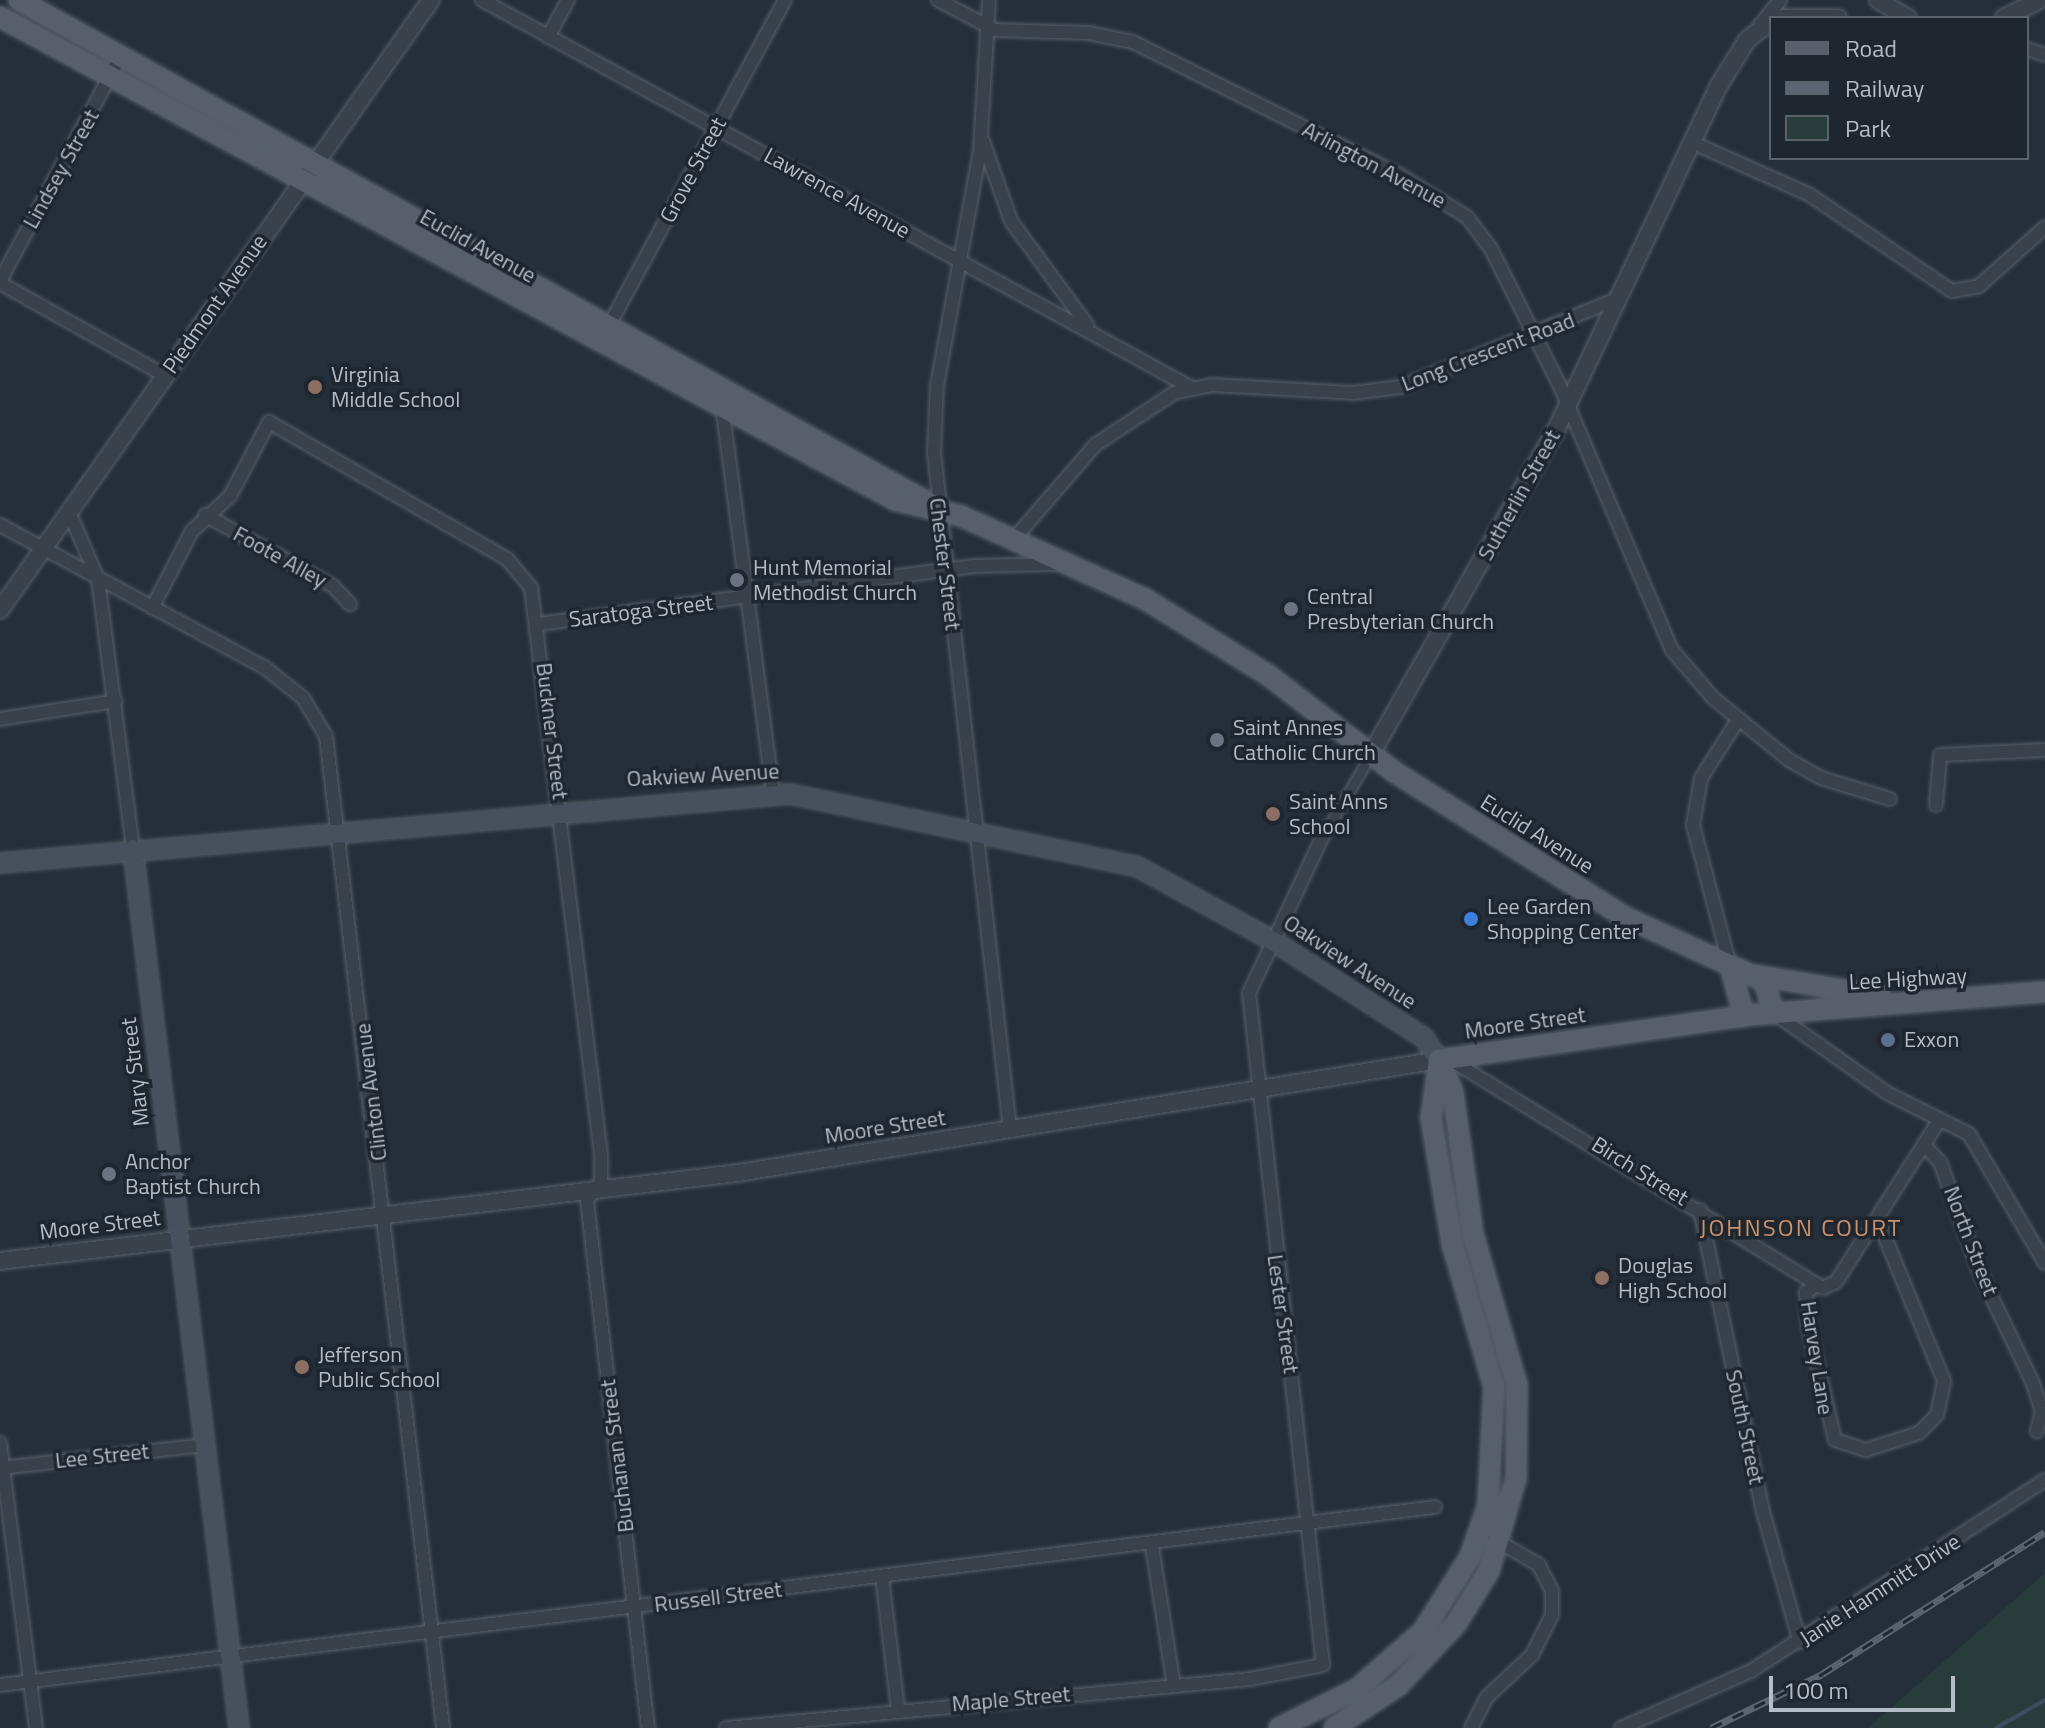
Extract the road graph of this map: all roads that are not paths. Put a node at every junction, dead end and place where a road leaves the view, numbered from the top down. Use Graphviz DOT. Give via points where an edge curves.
graph roads {
  1 [pos="19,0"];
  2 [pos="431,0"];
  3 [pos="482,0"];
  4 [pos="568,0"];
  5 [pos="785,0"];
  6 [pos="938,0"];
  7 [pos="989,0"];
  8 [pos="1878,0"];
  9 [pos="2039,0"];
  10 [pos="1905,16"];
  11 [pos="2008,16"];
  12 [pos="0,17"];
  13 [pos="1764,24"];
  14 [pos="988,27"];
  15 [pos="548,37"];
  16 [pos="121,55"];
  17 [pos="110,77"];
  18 [pos="716,127"];
  19 [pos="981,134"];
  20 [pos="1691,142"];
  21 [pos="316,162"];
  22 [pos="302,182"];
  23 [pos="2045,227"];
  24 [pos="959,260"];
  25 [pos="506,278"];
  26 [pos="0,282"];
  27 [pos="1619,298"];
  28 [pos="606,332"];
  29 [pos="1535,336"];
  30 [pos="1102,337"];
  31 [pos="164,375"];
  32 [pos="719,384"];
  33 [pos="1192,388"];
  34 [pos="1566,404"];
  35 [pos="722,406"];
  36 [pos="824,451"];
  37 [pos="936,507"];
  38 [pos="69,512"];
  39 [pos="205,515"];
  40 [pos="0,525"];
  41 [pos="1014,539"];
  42 [pos="43,549"];
  43 [pos="1076,566"];
  44 [pos="944,571"];
  45 [pos="98,579"];
  46 [pos="746,599"];
  47 [pos="350,604"];
  48 [pos="152,608"];
  49 [pos="0,610"];
  50 [pos="539,624"];
  51 [pos="116,701"];
  52 [pos="0,719"];
  53 [pos="1738,720"];
  54 [pos="2045,750"];
  55 [pos="1371,754"];
  56 [pos="773,793"];
  57 [pos="1890,799"];
  58 [pos="1936,805"];
  59 [pos="561,809"];
  60 [pos="340,830"];
  61 [pos="978,831"];
  62 [pos="1323,836"];
  63 [pos="133,849"];
  64 [pos="0,863"];
  65 [pos="1270,939"];
  66 [pos="1730,966"];
  67 [pos="1754,975"];
  68 [pos="2045,992"];
  69 [pos="1913,1001"];
  70 [pos="1774,1013"];
  71 [pos="1744,1016"];
  72 [pos="1439,1060"];
  73 [pos="1257,1086"];
  74 [pos="1939,1121"];
  75 [pos="1010,1130"];
  76 [pos="1924,1145"];
  77 [pos="596,1188"];
  78 [pos="1700,1210"];
  79 [pos="385,1214"];
  80 [pos="1877,1218"];
  81 [pos="179,1239"];
  82 [pos="0,1261"];
  83 [pos="2045,1263"];
  84 [pos="1815,1286"];
  85 [pos="2037,1431"];
  86 [pos="0,1443"];
  87 [pos="204,1445"];
  88 [pos="2,1468"];
  89 [pos="2045,1480"];
  90 [pos="1435,1507"];
  91 [pos="1310,1525"];
  92 [pos="1479,1534"];
  93 [pos="1500,1542"];
  94 [pos="1152,1546"];
  95 [pos="882,1577"];
  96 [pos="636,1607"];
  97 [pos="432,1631"];
  98 [pos="1800,1642"];
  99 [pos="230,1655"];
  100 [pos="1297,1672"];
  101 [pos="29,1682"];
  102 [pos="0,1685"];
  103 [pos="1174,1686"];
  104 [pos="898,1709"];
  105 [pos="36,1728"];
  106 [pos="239,1728"];
  107 [pos="443,1728"];
  108 [pos="648,1728"];
  109 [pos="726,1728"];
  110 [pos="1279,1728"];
  111 [pos="1334,1728"];
  112 [pos="1471,1728"];
  113 [pos="1621,1728"];
  1 -- 16 [label="main road, Euclid Avenue"];
  2 -- 21 [label="street, Piedmont Avenue"];
  3 -- 15 [label="street, Lawrence Avenue"];
  4 -- 15 [label="street"];
  5 -- 18 [label="street, Grove Street"];
  6 -- 14 [label="street, Arlington Avenue"];
  7 -- 14 [label="street, Chester Street"];
  8 -- 10 [label="street"];
  9 -- 11 [label="street"];
  12 -- 17 [label="main road, Euclid Avenue"];
  13 -- 20 [label="street"];
  14 -- 19 [label="street, Chester Street"];
  14 -- 29 [label="street, Arlington Avenue" via="1133,42 1400,175 1481,232"];
  15 -- 18 [label="street, Lawrence Avenue"];
  16 -- 17 [label="street, Lindsey Street"];
  16 -- 21 [label="main road, Euclid Avenue"];
  17 -- 22 [label="main road, Euclid Avenue"];
  17 -- 26 [label="street, Lindsey Street"];
  18 -- 24 [label="street, Lawrence Avenue"];
  18 -- 28 [label="street, Grove Street"];
  19 -- 24 [label="street, Chester Street"];
  19 -- 30 [label="street" via="1028,250"];
  20 -- 23 [label="street" via="1839,211 1952,291 1979,286"];
  20 -- 27 [label="street"];
  21 -- 22 [label="street, Piedmont Avenue"];
  21 -- 25 [label="main road, Euclid Avenue"];
  22 -- 25 [label="main road, Euclid Avenue"];
  22 -- 31 [label="street, Piedmont Avenue"];
  24 -- 30 [label="street, Lawrence Avenue"];
  24 -- 37 [label="street, Chester Street" via="937,385"];
  25 -- 28 [label="main road, Euclid Avenue"];
  26 -- 31 [label="street"];
  27 -- 29 [label="street, Long Crescent Road"];
  27 -- 34 [label="street, Sutherlin Street"];
  28 -- 32 [label="main road, Euclid Avenue"];
  28 -- 35 [label="main road, Euclid Avenue"];
  29 -- 33 [label="street, Long Crescent Road" via="1374,392"];
  29 -- 34 [label="street, Arlington Avenue"];
  30 -- 33 [label="street, Lawrence Avenue"];
  31 -- 38 [label="street, Piedmont Avenue"];
  32 -- 35 [label="street"];
  32 -- 36 [label="main road, Euclid Avenue"];
  33 -- 41 [label="street, Long Crescent Road" via="1116,427"];
  34 -- 53 [label="street, Arlington Avenue" via="1661,632"];
  34 -- 55 [label="street, Sutherlin Street"];
  35 -- 36 [label="main road, Euclid Avenue"];
  35 -- 46 [label="street"];
  36 -- 37 [label="main road, Euclid Avenue" via="895,500"];
  37 -- 41 [label="main road, Euclid Avenue"];
  37 -- 44 [label="street, Chester Street"];
  38 -- 42 [label="street, Piedmont Avenue"];
  38 -- 45 [label="street, Mary Street"];
  39 -- 47 [label="street, Foote Alley" via="333,586"];
  39 -- 48 [label="street"];
  39 -- 50 [label="street, Buckner Street" via="230,496 265,425 507,559 531,588"];
  40 -- 42 [label="street, Clinton Avenue"];
  41 -- 43 [label="main road, Euclid Avenue"];
  42 -- 45 [label="street, Clinton Avenue"];
  42 -- 49 [label="street, Piedmont Avenue"];
  43 -- 44 [label="street, Saratoga Street" via="1013,562"];
  43 -- 55 [label="main road, Euclid Avenue" via="1227,649"];
  44 -- 46 [label="street, Saratoga Street"];
  44 -- 61 [label="street, Chester Street"];
  45 -- 48 [label="street, Clinton Avenue"];
  45 -- 51 [label="street, Mary Street"];
  46 -- 50 [label="street, Saratoga Street"];
  46 -- 56 [label="street"];
  48 -- 60 [label="street, Clinton Avenue" via="264,667 303,698 326,736"];
  50 -- 59 [label="street, Buckner Street"];
  51 -- 52 [label="street"];
  51 -- 63 [label="street, Mary Street"];
  53 -- 57 [label="street, Arlington Avenue" via="1812,775"];
  53 -- 66 [label="street" via="1701,778 1693,825"];
  54 -- 58 [label="street" via="1940,755"];
  55 -- 62 [label="street, Sutherlin Street"];
  55 -- 66 [label="main road, Euclid Avenue" via="1625,917"];
  56 -- 59 [label="main road, Oakview Avenue"];
  56 -- 61 [label="main road, Oakview Avenue"];
  59 -- 60 [label="main road, Oakview Avenue"];
  59 -- 77 [label="street, Buckner Street" via="601,1155"];
  60 -- 63 [label="main road, Oakview Avenue"];
  60 -- 79 [label="street, Clinton Avenue"];
  61 -- 65 [label="main road, Oakview Avenue" via="1136,866"];
  61 -- 75 [label="street, Chester Street"];
  62 -- 65 [label="street, Sutherlin Street"];
  63 -- 64 [label="main road, Oakview Avenue"];
  63 -- 81 [label="main road, Mary Street"];
  65 -- 72 [label="main road, Oakview Avenue" via="1424,1038"];
  65 -- 73 [label="street, Lester Street" via="1249,993"];
  66 -- 67 [label="main road, Euclid Avenue"];
  66 -- 71 [label="main road"];
  67 -- 69 [label="main road, Euclid Avenue"];
  67 -- 70 [label="main road" via="1771,992"];
  68 -- 69 [label="main road, Lee Highway"];
  69 -- 70 [label="main road, Lee Highway"];
  70 -- 71 [label="main road, Moore Street"];
  70 -- 74 [label="street" via="1833,1059"];
  71 -- 72 [label="main road, Moore Street"];
  72 -- 73 [label="street, Moore Street"];
  72 -- 78 [label="street, Birch Street" via="1476,1069"];
  72 -- 92 [label="main road" via="1431,1118 1452,1243 1494,1387 1496,1448"];
  72 -- 93 [label="main road" via="1453,1092 1473,1235 1517,1385 1516,1478"];
  73 -- 75 [label="street, Moore Street"];
  73 -- 91 [label="street, Lester Street"];
  74 -- 76 [label="street"];
  74 -- 83 [label="street" via="1977,1142"];
  75 -- 77 [label="street, Moore Street"];
  76 -- 80 [label="street"];
  76 -- 85 [label="street, North Street" via="1940,1162 1980,1273 2032,1381 2042,1411"];
  77 -- 79 [label="street, Moore Street"];
  77 -- 96 [label="street, Buchanan Street" via="587,1200"];
  78 -- 84 [label="street, Birch Street"];
  78 -- 98 [label="street, South Street" via="1762,1508"];
  79 -- 81 [label="street, Moore Street"];
  79 -- 97 [label="street, Clinton Avenue"];
  80 -- 84 [label="street" via="1836,1282"];
  80 -- 84 [label="street, Harvey Lane" via="1944,1381 1943,1404 1919,1433 1866,1450 1835,1440 1808,1324 1806,1292"];
  81 -- 82 [label="street, Moore Street"];
  81 -- 87 [label="main road, Mary Street"];
  86 -- 88 [label="street"];
  87 -- 88 [label="street, Lee Street"];
  87 -- 99 [label="main road, Mary Street"];
  88 -- 101 [label="street"];
  89 -- 98 [label="street, Janie Hammitt Drive"];
  90 -- 91 [label="street, Russell Street"];
  91 -- 94 [label="street, Russell Street"];
  91 -- 100 [label="street, Lester Street" via="1325,1657 1320,1667"];
  92 -- 93 [label="street"];
  92 -- 110 [label="main road" via="1440,1609 1404,1652 1357,1689"];
  93 -- 111 [label="main road" via="1476,1595 1434,1651 1398,1686"];
  93 -- 112 [label="street" via="1539,1565 1552,1591 1552,1615 1532,1655 1479,1707"];
  94 -- 95 [label="street, Russell Street"];
  94 -- 103 [label="street"];
  95 -- 96 [label="street, Russell Street"];
  95 -- 104 [label="street"];
  96 -- 97 [label="street, Russell Street"];
  96 -- 108 [label="street, Buchanan Street"];
  97 -- 99 [label="street, Russell Street"];
  97 -- 107 [label="street, Clinton Avenue"];
  98 -- 113 [label="street, Janie Hammitt Drive" via="1717,1690"];
  99 -- 101 [label="street, Russell Street"];
  99 -- 106 [label="main road, Mary Street"];
  100 -- 103 [label="street, Maple Street"];
  101 -- 102 [label="street, Russell Street"];
  101 -- 105 [label="street"];
  103 -- 104 [label="street, Maple Street"];
  104 -- 109 [label="street, Maple Street"];
}
